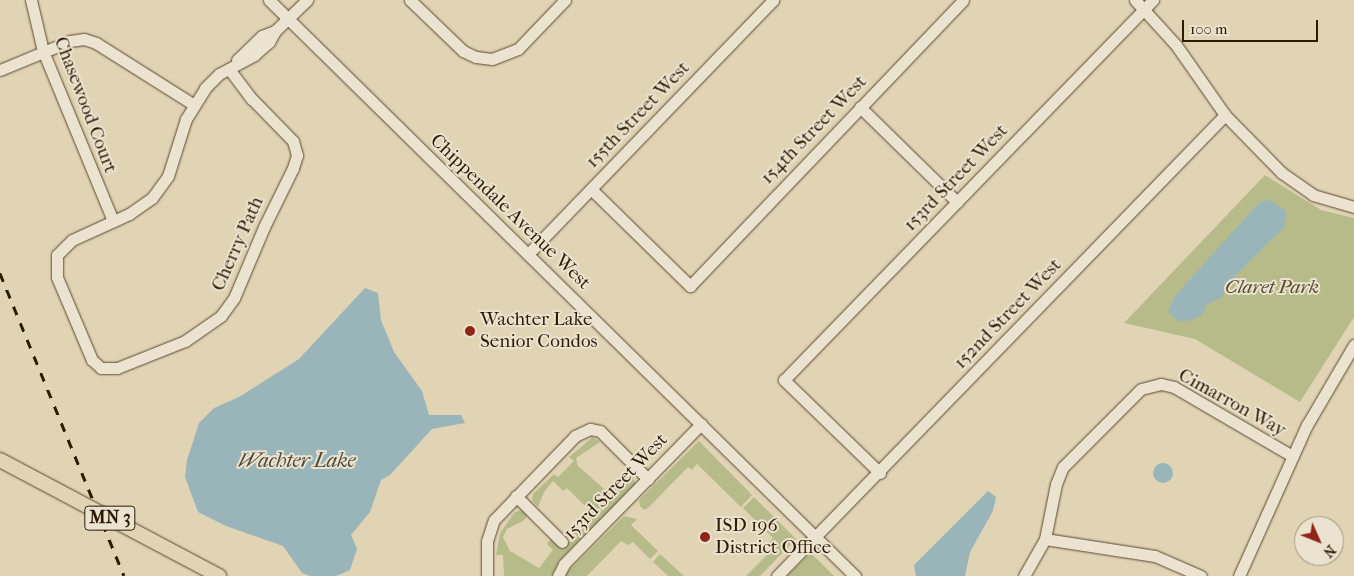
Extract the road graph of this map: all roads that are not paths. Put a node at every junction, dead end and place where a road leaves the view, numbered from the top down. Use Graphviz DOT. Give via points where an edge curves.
graph roads {
  1 [pos="31,0"];
  2 [pos="269,0"];
  3 [pos="307,0"];
  4 [pos="410,0"];
  5 [pos="565,0"];
  6 [pos="773,0"];
  7 [pos="963,0"];
  8 [pos="1135,0"];
  9 [pos="1153,0"];
  10 [pos="1144,9"];
  11 [pos="288,18"];
  12 [pos="43,52"];
  13 [pos="229,69"];
  14 [pos="0,70"];
  15 [pos="193,104"];
  16 [pos="860,106"];
  17 [pos="1225,115"];
  18 [pos="591,188"];
  19 [pos="957,202"];
  20 [pos="1354,207"];
  21 [pos="113,221"];
  22 [pos="528,254"];
  23 [pos="1353,347"];
  24 [pos="701,424"];
  25 [pos="1292,456"];
  26 [pos="0,460"];
  27 [pos="880,473"];
  28 [pos="648,478"];
  29 [pos="516,496"];
  30 [pos="816,537"];
  31 [pos="1045,539"];
  32 [pos="562,542"];
  33 [pos="219,576"];
  34 [pos="487,576"];
  35 [pos="558,576"];
  36 [pos="777,576"];
  37 [pos="855,576"];
  38 [pos="1024,576"];
  39 [pos="1201,576"];
  40 [pos="1239,576"];
  1 -- 12 [label="street, Chasewood Court"];
  2 -- 11 [label="street, Chippendale Avenue West"];
  3 -- 11 [label="street"];
  4 -- 5 [label="street" via="463,51 476,58 492,59 518,48"];
  6 -- 18 [label="street, 155th Street West"];
  7 -- 16 [label="street, 154th Street West"];
  8 -- 10 [label="street"];
  9 -- 10 [label="street, 153rd Street West"];
  10 -- 17 [label="street" via="1176,45"];
  10 -- 19 [label="street, 153rd Street West"];
  11 -- 13 [label="street" via="254,55"];
  11 -- 22 [label="street, Chippendale Avenue West"];
  12 -- 14 [label="street"];
  12 -- 15 [label="street" via="70,41 90,40"];
  12 -- 21 [label="street, Chasewood Court"];
  13 -- 15 [label="street" via="211,80"];
  13 -- 21 [label="street, Cherry Path" via="252,99 290,137 297,155 239,288 221,316 185,341 117,368 101,368 92,360 57,277 56,261 60,251 72,240"];
  15 -- 21 [label="street" via="164,184 145,204"];
  16 -- 18 [label="street, 154th Street West" via="690,286"];
  16 -- 19 [label="street"];
  17 -- 20 [label="street" via="1296,185 1322,199"];
  17 -- 27 [label="street, 152nd Street West"];
  18 -- 22 [label="street, 155th Street West"];
  19 -- 27 [label="street, 153rd Street West" via="784,380"];
  22 -- 24 [label="street, Chippendale Avenue West"];
  23 -- 25 [label="street"];
  24 -- 28 [label="street, 153rd Street West"];
  24 -- 30 [label="street, Chippendale Avenue West"];
  25 -- 31 [label="street, Cimarron Way" via="1174,387 1147,386 1130,397 1063,467 1056,484"];
  25 -- 40 [label="street"];
  26 -- 33 [label="main road, MN 3"];
  27 -- 30 [label="street, 152nd Street West"];
  28 -- 29 [label="street" via="606,436 590,429 574,436"];
  28 -- 35 [label="street, 153rd Street West" via="564,564"];
  29 -- 32 [label="street"];
  29 -- 34 [label="street" via="491,526 487,541"];
  30 -- 36 [label="street, 152nd Street West"];
  30 -- 37 [label="street, Chippendale Avenue West"];
  31 -- 38 [label="street, Cimarron Way"];
  31 -- 39 [label="street" via="1155,556"];
}
